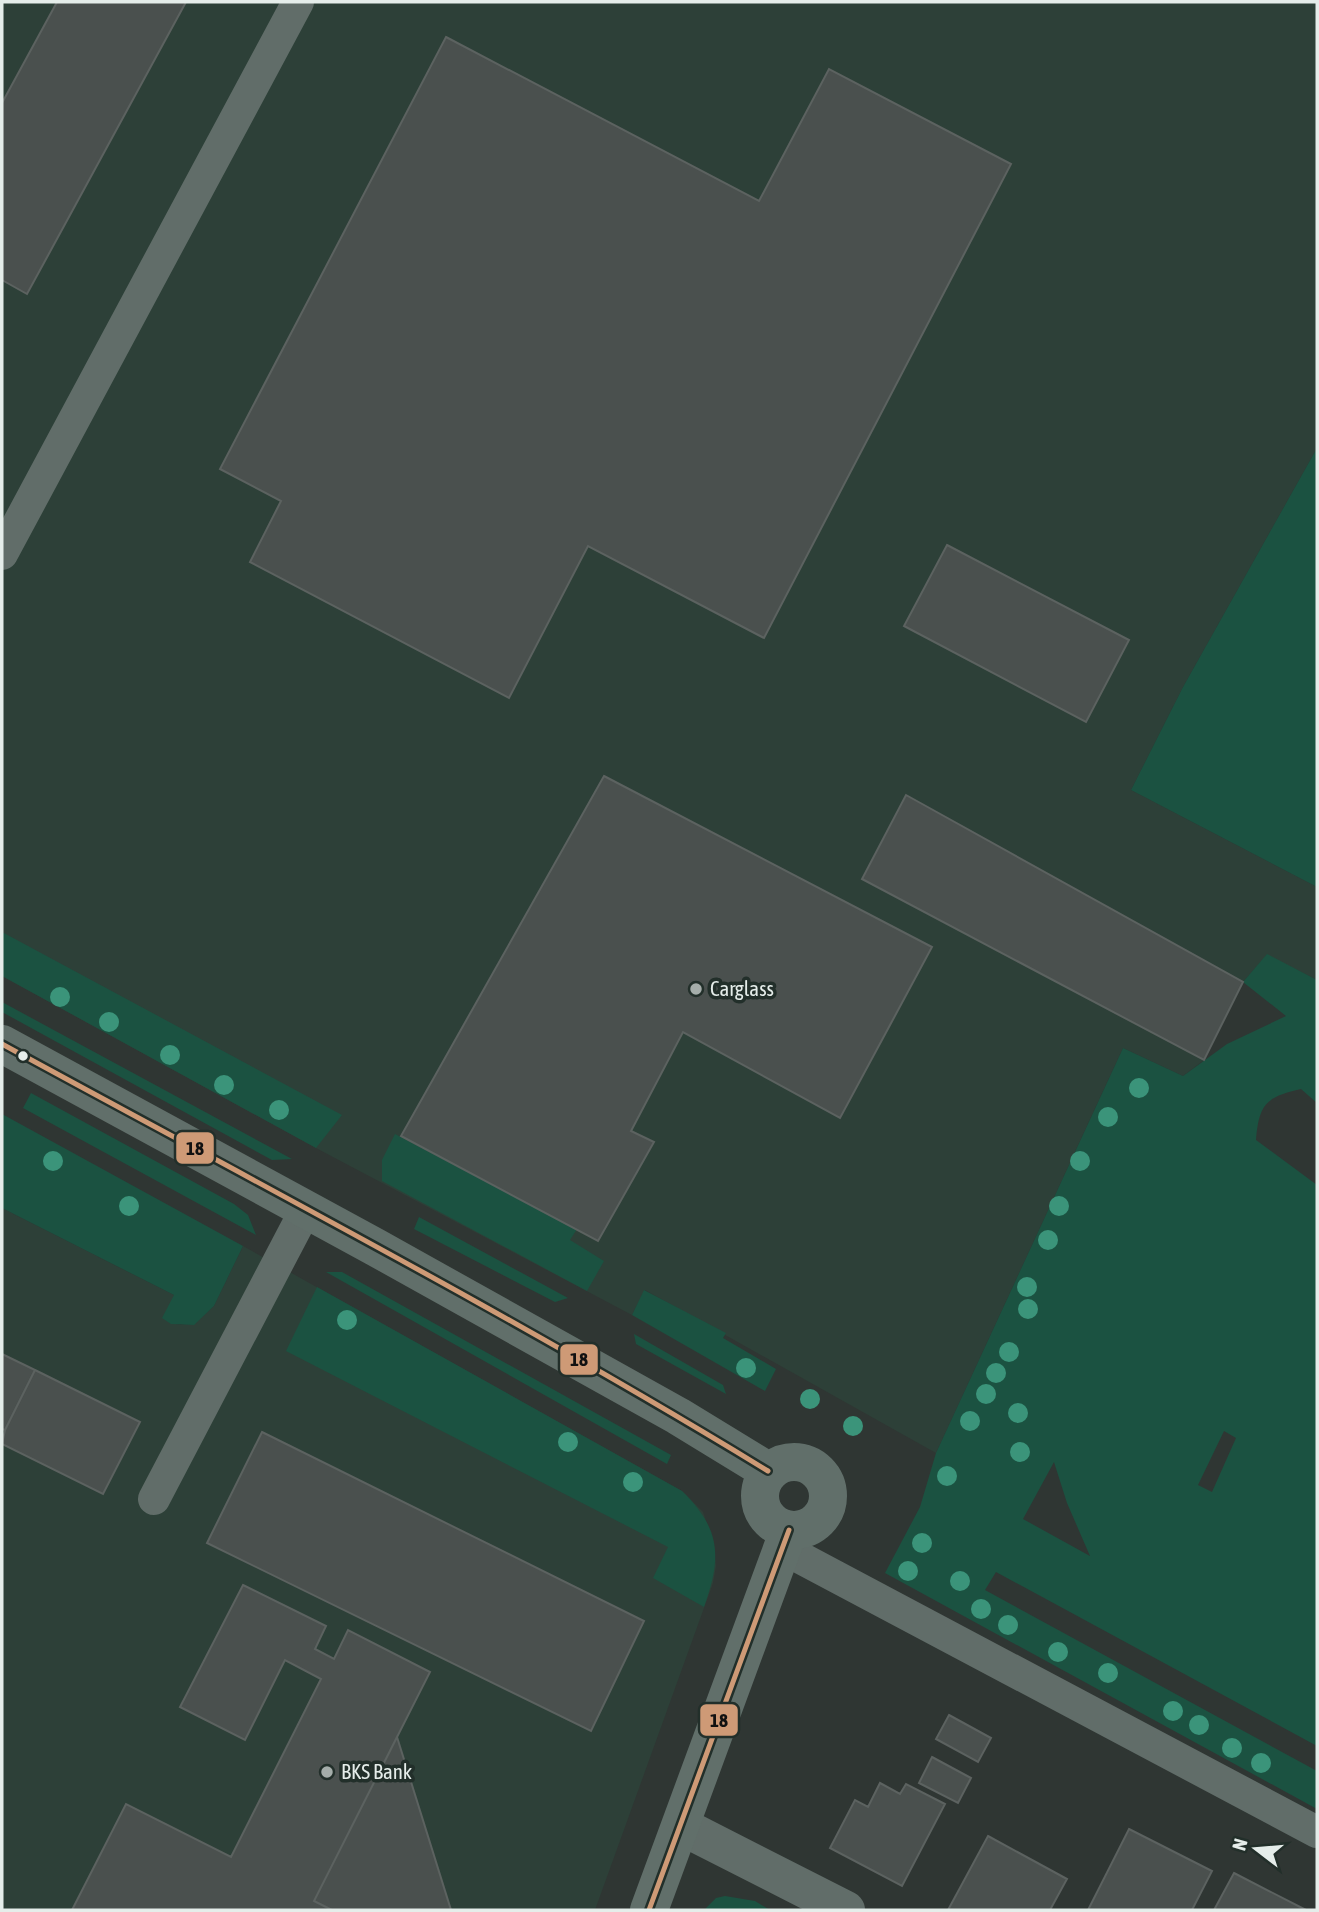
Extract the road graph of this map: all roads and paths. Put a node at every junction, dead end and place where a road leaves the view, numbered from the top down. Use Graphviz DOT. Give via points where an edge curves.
graph roads {
  1 [pos="298,2"];
  2 [pos="2,554"];
  3 [pos="2,1044"];
  4 [pos="306,1209"];
  5 [pos="768,1471"];
  6 [pos="154,1499"];
  7 [pos="786,1539"];
  8 [pos="681,1826"];
  9 [pos="1317,1832"];
  10 [pos="649,1910"];
  11 [pos="846,1910"];
  1 -- 2 [label="lane"];
  3 -- 4 [label="street"];
  4 -- 5 [label="street"];
  4 -- 6 [label="lane"];
  5 -- 7 [label="street" via="760,1489 763,1511"];
  5 -- 7 [label="street" via="780,1464 803,1462 821,1475 827,1486 820,1518"];
  7 -- 8 [label="street"];
  7 -- 9 [label="lane"];
  8 -- 10 [label="street"];
  8 -- 11 [label="street"];
}
